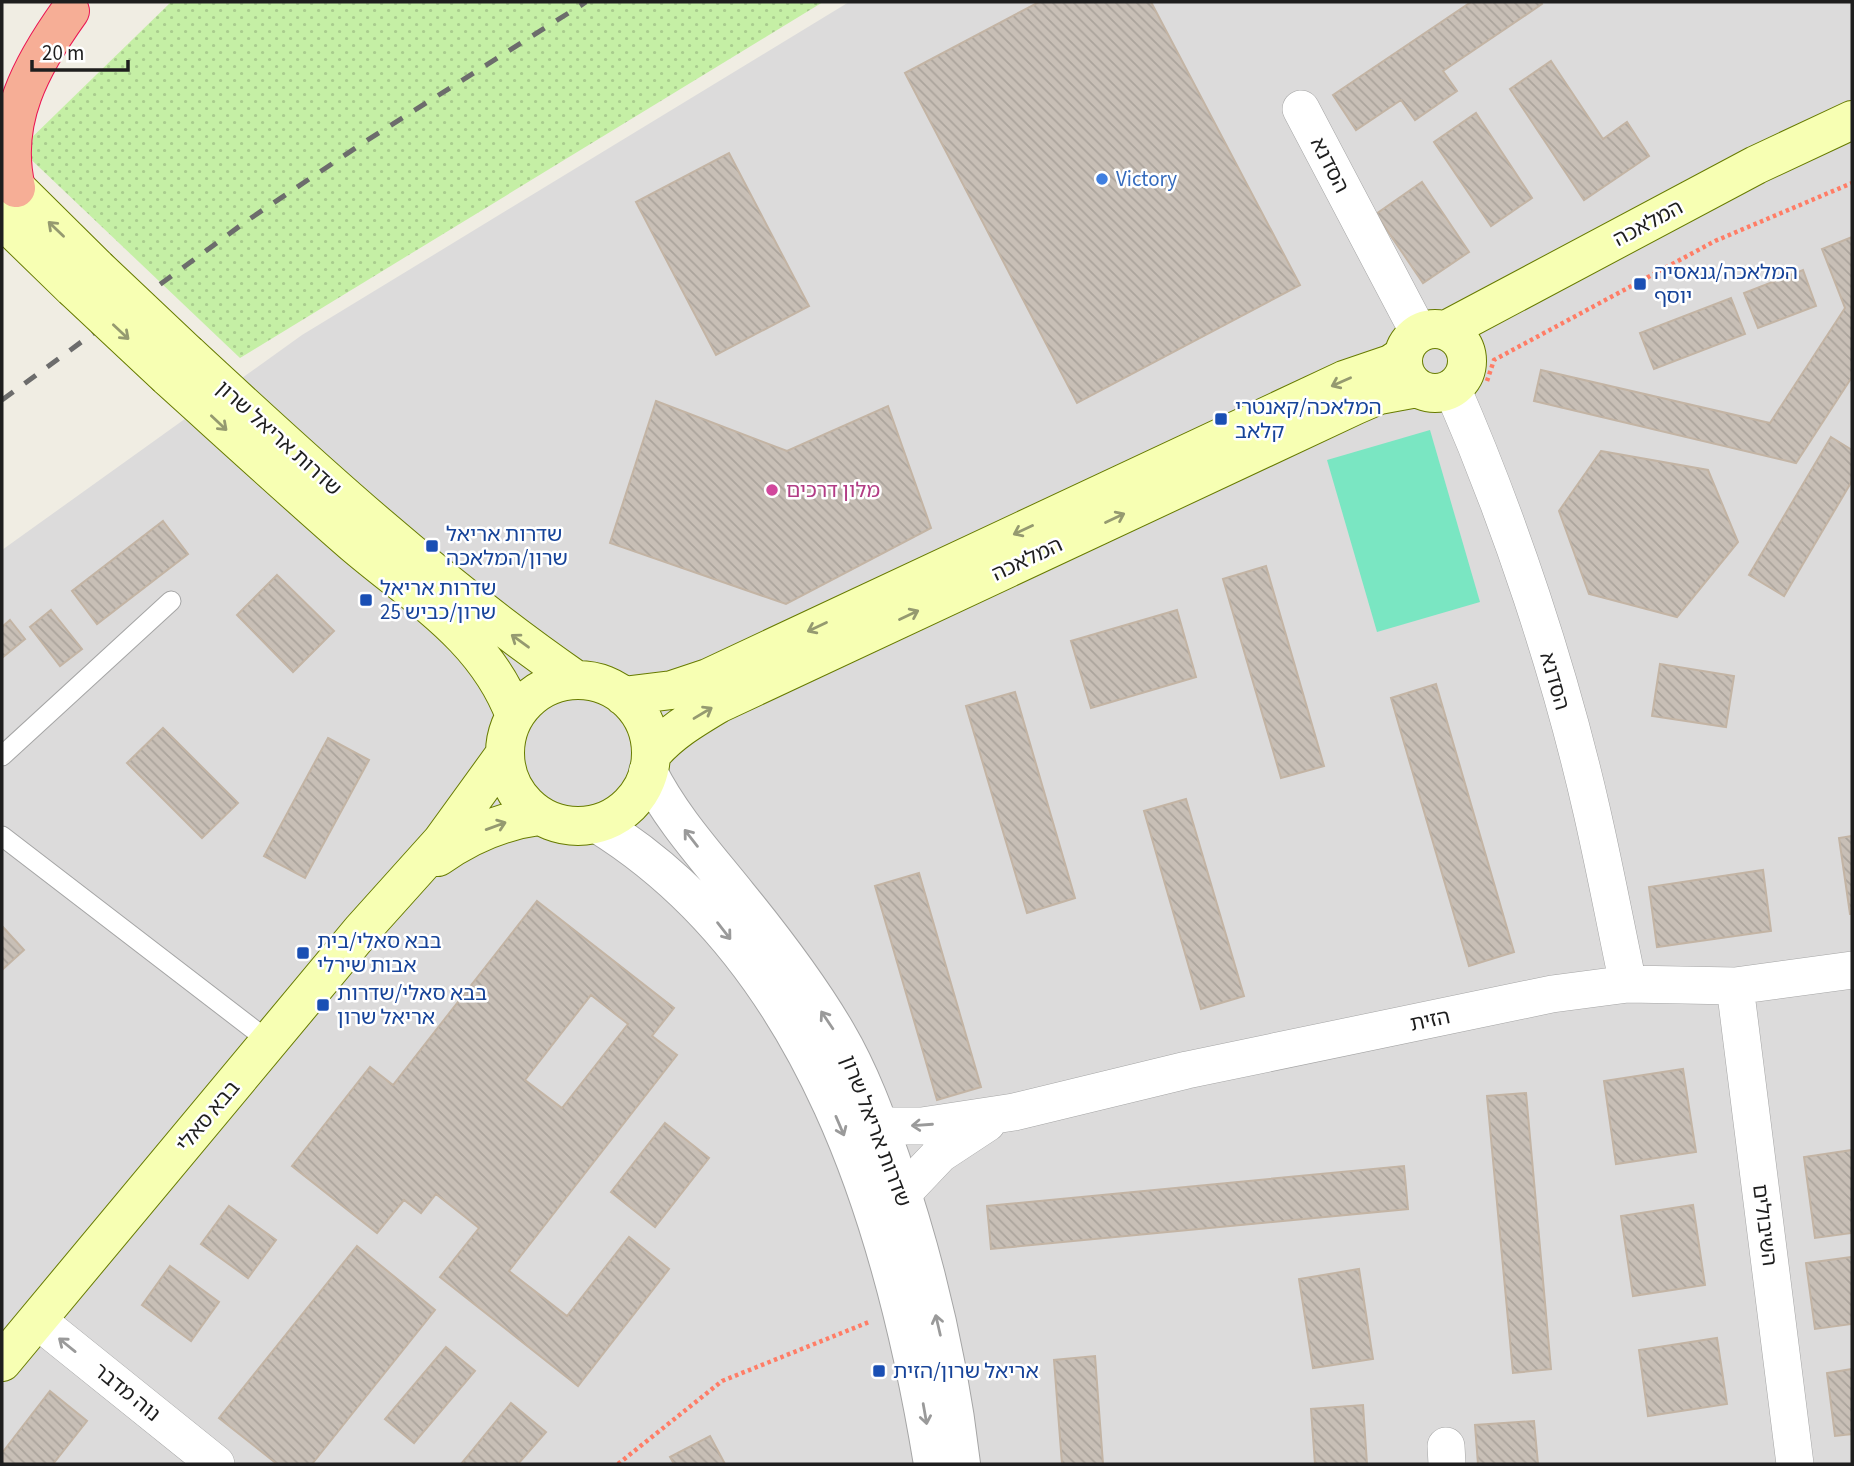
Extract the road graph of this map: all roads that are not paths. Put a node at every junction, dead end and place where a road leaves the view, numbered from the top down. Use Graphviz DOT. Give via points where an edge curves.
graph roads {
  1 [pos="75,6"];
  2 [pos="2,72"];
  3 [pos="1301,108"];
  4 [pos="1852,120"];
  5 [pos="1852,145"];
  6 [pos="6,194"];
  7 [pos="1434,358"];
  8 [pos="178,365"];
  9 [pos="171,601"];
  10 [pos="576,680"];
  11 [pos="623,696"];
  12 [pos="515,716"];
  13 [pos="505,754"];
  14 [pos="2,755"];
  15 [pos="650,764"];
  16 [pos="539,816"];
  17 [pos="598,824"];
  18 [pos="2,836"];
  19 [pos="416,873"];
  20 [pos="1852,970"];
  21 [pos="1628,984"];
  22 [pos="1735,986"];
  23 [pos="270,1042"];
  24 [pos="1014,1112"];
  25 [pos="879,1126"];
  26 [pos="902,1194"];
  27 [pos="37,1320"];
  28 [pos="2,1362"];
  29 [pos="216,1464"];
  30 [pos="933,1464"];
  31 [pos="961,1464"];
  32 [pos="1796,1464"];
  1 -- 2 [label="highway"];
  1 -- 6 [label="highway" via="32,63 12,108"];
  3 -- 7 [label="street, הסדנא"];
  4 -- 7 [label="main road, המלאכה" via="1756,165"];
  5 -- 7 [label="main road, המלאכה" via="1750,193 1491,334"];
  6 -- 8 [label="main road, שדרות אריאל שרון, bridge" via="85,278"];
  7 -- 11 [label="main road, המלאכה, one-way" via="1391,364 1345,380 708,678 673,690"];
  15 -- 7 [label="main road, המלאכה, one-way" via="661,743 718,704 1379,395"];
  7 -- 21 [label="street, הסדנא" via="1479,449 1512,540 1592,810"];
  10 -- 8 [label="main road, שדרות אריאל שרון, one-way" via="499,626"];
  8 -- 12 [label="main road, שדרות אריאל שרון, one-way" via="287,485 468,640 505,688"];
  9 -- 14 [label="lane"];
  10 -- 11 [label="main road" via="598,683"];
  10 -- 12 [label="main road" via="543,689"];
  11 -- 15 [label="main road" via="642,717"];
  12 -- 13 [label="main road"];
  13 -- 16 [label="main road" via="513,787"];
  13 -- 19 [label="main road, בבא סאלי"];
  15 -- 17 [label="main road" via="634,800 618,815"];
  25 -- 15 [label="street, שדרות אריאל שרון, one-way" via="837,1034 768,935 670,811"];
  16 -- 17 [label="main road" via="565,826"];
  19 -- 16 [label="main road, בבא סאלי, one-way" via="473,835"];
  17 -- 30 [label="street, שדרות אריאל שרון, one-way" via="635,847 692,895 759,977 797,1036 858,1168 882,1235 902,1308"];
  18 -- 23 [label="lane"];
  19 -- 23 [label="main road, בבא סאלי" via="362,929"];
  20 -- 22 [label="street, הזית"];
  21 -- 22 [label="street, הזית"];
  21 -- 24 [label="street, הזית" via="1552,995 1187,1070"];
  22 -- 32 [label="street, השיבולים"];
  23 -- 27 [label="main road, בבא סאלי"];
  24 -- 25 [label="street, הזית, one-way" via="922,1126"];
  24 -- 26 [label="street, הזית" via="961,1137"];
  25 -- 26 [label="street, שדרות אריאל שרון"];
  31 -- 26 [label="street, שדרות אריאל שרון, one-way" via="943,1349"];
  27 -- 28 [label="main road, בבא סאלי"];
  29 -- 27 [label="street, נוה מדבר, one-way"];
}
